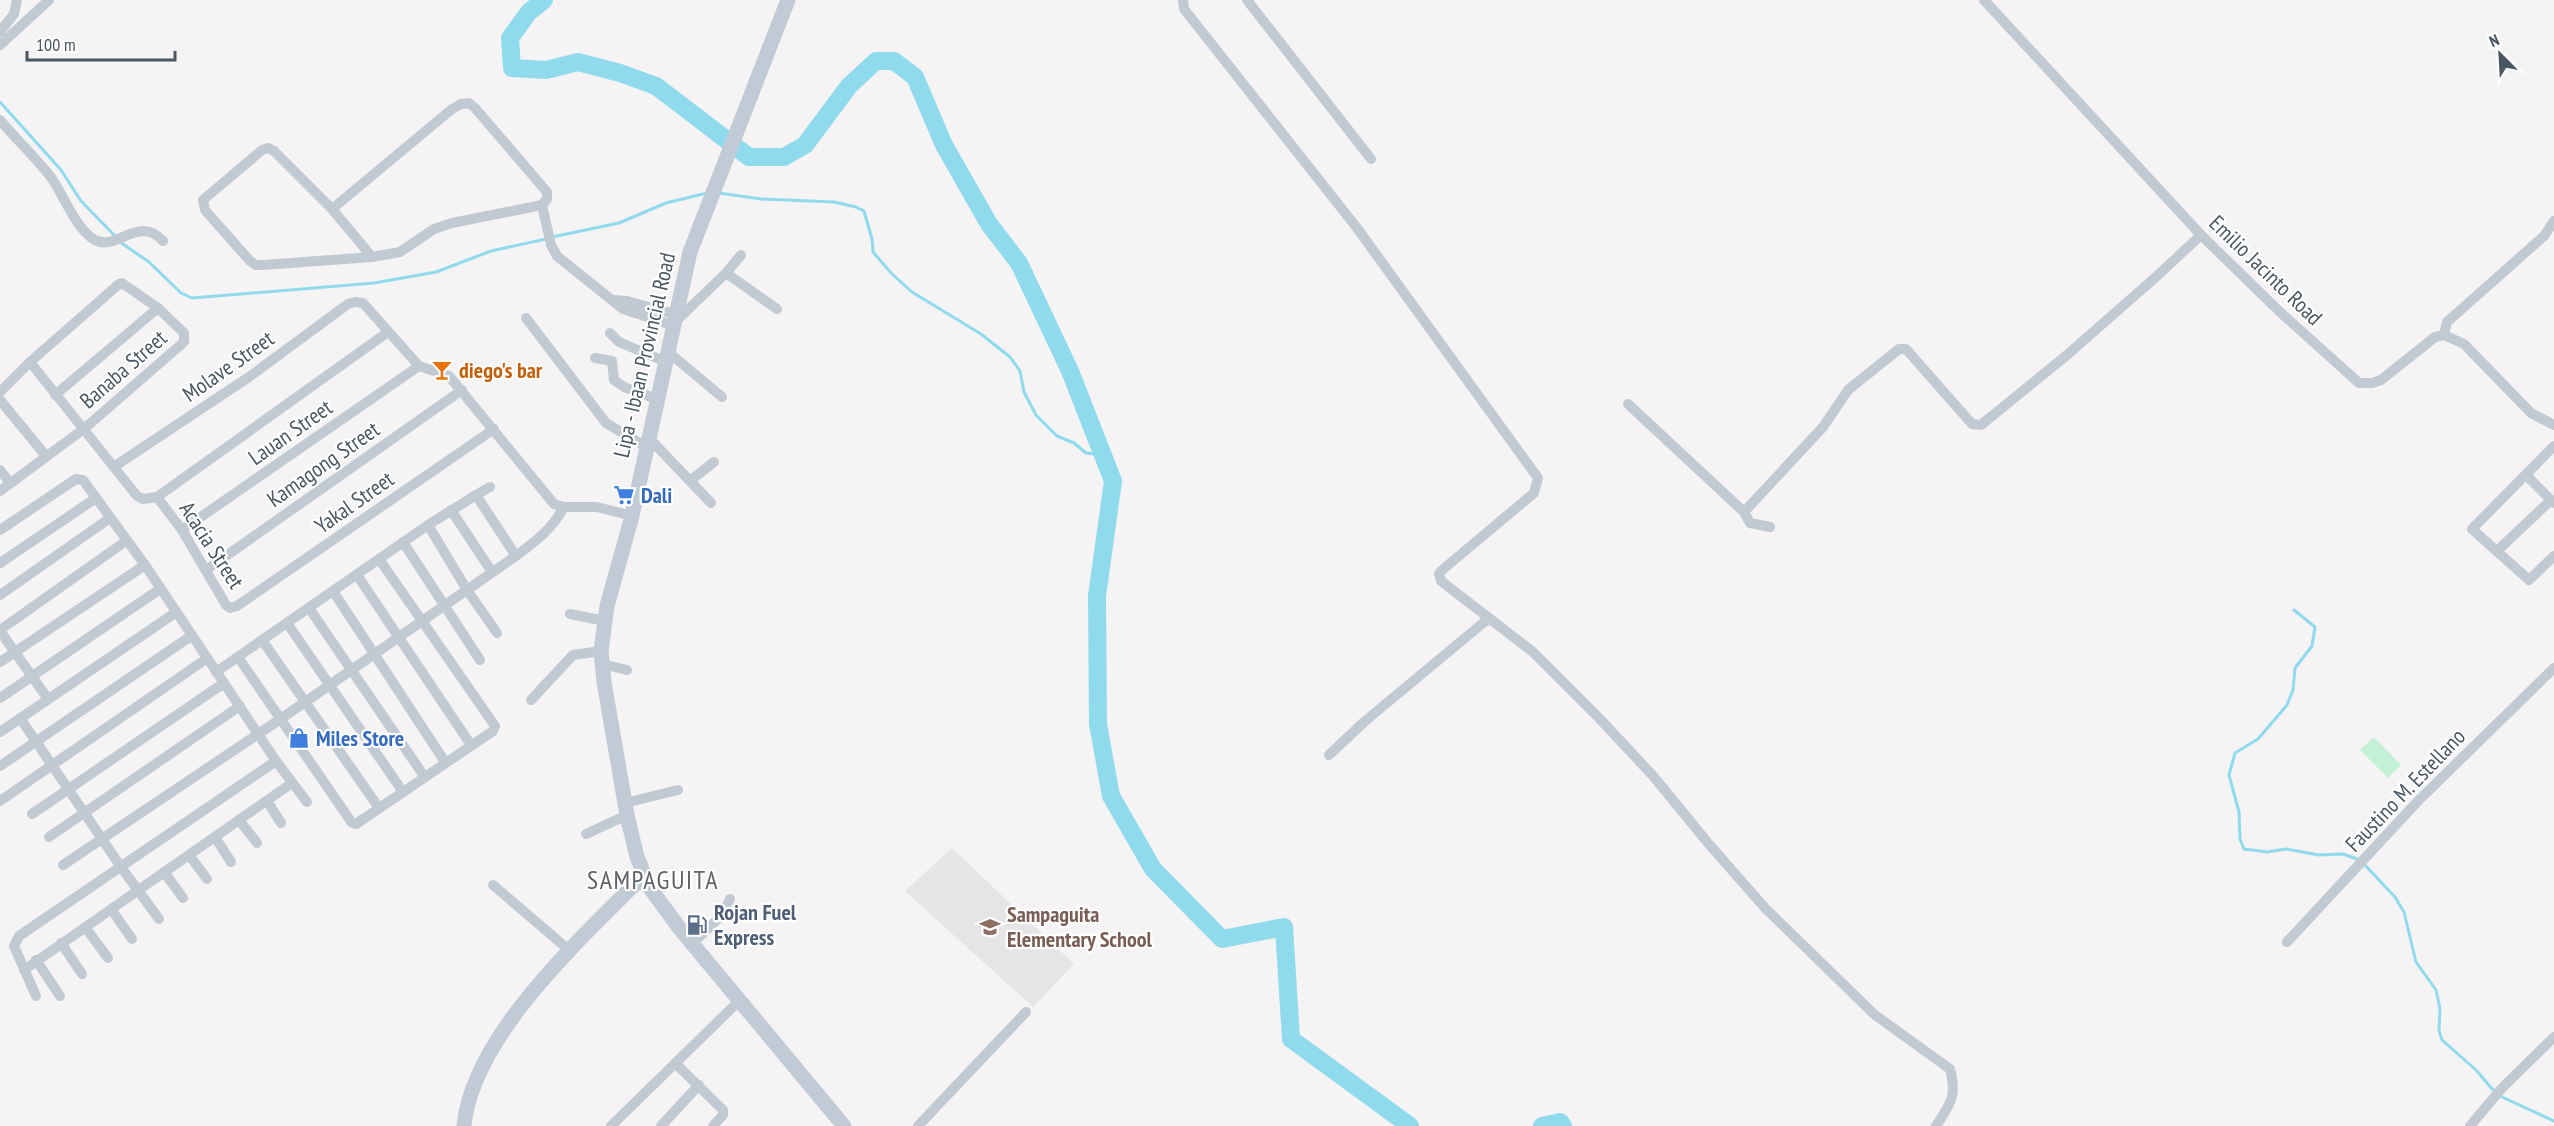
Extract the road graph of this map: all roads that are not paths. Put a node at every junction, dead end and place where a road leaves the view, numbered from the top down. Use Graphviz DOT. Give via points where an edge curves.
graph roads {
  1 [pos="16,0"];
  2 [pos="48,0"];
  3 [pos="788,0"];
  4 [pos="1183,0"];
  5 [pos="1247,0"];
  6 [pos="1984,0"];
  7 [pos="0,32"];
  8 [pos="0,45"];
  9 [pos="0,120"];
  10 [pos="1371,159"];
  11 [pos="542,206"];
  12 [pos="332,209"];
  13 [pos="2554,221"];
  14 [pos="2201,235"];
  15 [pos="163,241"];
  16 [pos="741,255"];
  17 [pos="372,257"];
  18 [pos="726,273"];
  19 [pos="158,308"];
  20 [pos="777,309"];
  21 [pos="526,318"];
  22 [pos="673,319"];
  23 [pos="388,332"];
  24 [pos="610,333"];
  25 [pos="2444,335"];
  26 [pos="665,356"];
  27 [pos="595,358"];
  28 [pos="30,362"];
  29 [pos="419,366"];
  30 [pos="462,390"];
  31 [pos="0,392"];
  32 [pos="55,395"];
  33 [pos="722,397"];
  34 [pos="657,399"];
  35 [pos="0,400"];
  36 [pos="1628,404"];
  37 [pos="2554,425"];
  38 [pos="85,428"];
  39 [pos="494,429"];
  40 [pos="647,442"];
  41 [pos="2554,446"];
  42 [pos="45,456"];
  43 [pos="714,462"];
  44 [pos="115,466"];
  45 [pos="0,470"];
  46 [pos="2526,475"];
  47 [pos="691,480"];
  48 [pos="10,483"];
  49 [pos="490,487"];
  50 [pos="0,491"];
  51 [pos="476,495"];
  52 [pos="157,497"];
  53 [pos="96,498"];
  54 [pos="2553,501"];
  55 [pos="711,503"];
  56 [pos="564,507"];
  57 [pos="451,510"];
  58 [pos="1744,512"];
  59 [pos="632,516"];
  60 [pos="110,518"];
  61 [pos="428,525"];
  62 [pos="1770,527"];
  63 [pos="0,530"];
  64 [pos="182,530"];
  65 [pos="126,541"];
  66 [pos="403,542"];
  67 [pos="2497,551"];
  68 [pos="516,556"];
  69 [pos="2554,556"];
  70 [pos="379,559"];
  71 [pos="0,563"];
  72 [pos="145,565"];
  73 [pos="206,570"];
  74 [pos="492,572"];
  75 [pos="357,575"];
  76 [pos="160,589"];
  77 [pos="467,590"];
  78 [pos="333,591"];
  79 [pos="0,595"];
  80 [pos="445,604"];
  81 [pos="237,606"];
  82 [pos="309,608"];
  83 [pos="175,613"];
  84 [pos="570,614"];
  85 [pos="1489,618"];
  86 [pos="420,621"];
  87 [pos="605,621"];
  88 [pos="287,623"];
  89 [pos="0,630"];
  90 [pos="497,633"];
  91 [pos="191,636"];
  92 [pos="398,636"];
  93 [pos="262,640"];
  94 [pos="375,652"];
  95 [pos="15,653"];
  96 [pos="238,657"];
  97 [pos="601,657"];
  98 [pos="206,659"];
  99 [pos="480,660"];
  100 [pos="0,663"];
  101 [pos="2554,668"];
  102 [pos="351,669"];
  103 [pos="627,670"];
  104 [pos="216,672"];
  105 [pos="31,677"];
  106 [pos="224,683"];
  107 [pos="328,684"];
  108 [pos="0,698"];
  109 [pos="48,699"];
  110 [pos="531,700"];
  111 [pos="304,701"];
  112 [pos="240,706"];
  113 [pos="21,718"];
  114 [pos="282,718"];
  115 [pos="0,732"];
  116 [pos="258,734"];
  117 [pos="37,741"];
  118 [pos="471,745"];
  119 [pos="1329,755"];
  120 [pos="276,761"];
  121 [pos="445,762"];
  122 [pos="53,765"];
  123 [pos="0,766"];
  124 [pos="424,777"];
  125 [pos="292,783"];
  126 [pos="69,788"];
  127 [pos="678,790"];
  128 [pos="403,792"];
  129 [pos="0,801"];
  130 [pos="267,801"];
  131 [pos="307,802"];
  132 [pos="380,808"];
  133 [pos="626,809"];
  134 [pos="85,812"];
  135 [pos="32,814"];
  136 [pos="239,820"];
  137 [pos="281,823"];
  138 [pos="586,834"];
  139 [pos="49,837"];
  140 [pos="215,837"];
  141 [pos="103,838"];
  142 [pos="257,843"];
  143 [pos="189,855"];
  144 [pos="231,862"];
  145 [pos="63,865"];
  146 [pos="121,867"];
  147 [pos="164,872"];
  148 [pos="207,879"];
  149 [pos="645,880"];
  150 [pos="493,885"];
  151 [pos="138,891"];
  152 [pos="183,898"];
  153 [pos="730,899"];
  154 [pos="111,909"];
  155 [pos="159,919"];
  156 [pos="85,927"];
  157 [pos="132,939"];
  158 [pos="2287,942"];
  159 [pos="61,943"];
  160 [pos="692,944"];
  161 [pos="569,950"];
  162 [pos="108,958"];
  163 [pos="36,960"];
  164 [pos="24,970"];
  165 [pos="82,974"];
  166 [pos="36,996"];
  167 [pos="60,996"];
  168 [pos="740,1000"];
  169 [pos="1026,1012"];
  170 [pos="2554,1037"];
  171 [pos="676,1064"];
  172 [pos="699,1085"];
  173 [pos="464,1126"];
  174 [pos="611,1126"];
  175 [pos="662,1126"];
  176 [pos="712,1126"];
  177 [pos="844,1126"];
  178 [pos="918,1126"];
  179 [pos="1936,1126"];
  180 [pos="2470,1126"];
  1 -- 7 [label="street" via="14,14"];
  2 -- 8 [label="street"];
  3 -- 22 [label="main road, Lipa - Ibaan Provincial Road" via="707,204"];
  4 -- 85 [label="street" via="1184,9 1357,228 1538,478 1534,493 1439,574 1442,581"];
  5 -- 10 [label="street"];
  6 -- 14 [label="street, Emilio Jacinto Road"];
  9 -- 15 [label="street" via="50,177 85,233 103,243 137,230 156,234"];
  11 -- 12 [label="street" via="547,192 469,103 452,109"];
  11 -- 17 [label="street" via="452,223 434,229 400,252"];
  11 -- 22 [label="street" via="557,256 623,309"];
  12 -- 17 [label="street"];
  12 -- 17 [label="street" via="268,148 203,200 205,210 256,265"];
  13 -- 25 [label="street" via="2544,236 2446,322"];
  14 -- 25 [label="street, Emilio Jacinto Road" via="2359,383 2381,380 2435,337"];
  14 -- 58 [label="street" via="2067,355 1981,425 1972,423 1906,349 1899,349 1848,390 1823,427"];
  16 -- 18 [label="street"];
  18 -- 20 [label="street"];
  18 -- 22 [label="street"];
  19 -- 28 [label="street" via="119,284"];
  19 -- 32 [label="street"];
  19 -- 38 [label="street, Banaba Street" via="184,333 184,342"];
  21 -- 40 [label="street" via="606,423"];
  22 -- 26 [label="main road, Lipa - Ibaan Provincial Road"];
  23 -- 29 [label="street"];
  23 -- 44 [label="street, Molave Street" via="363,303 348,304"];
  23 -- 52 [label="street"];
  24 -- 26 [label="street" via="619,342"];
  25 -- 37 [label="street" via="2464,344 2531,413"];
  26 -- 33 [label="street"];
  26 -- 34 [label="main road, Lipa - Ibaan Provincial Road"];
  27 -- 34 [label="street" via="612,361 614,380 624,387"];
  28 -- 31 [label="street"];
  28 -- 32 [label="street"];
  29 -- 30 [label="street" via="449,376"];
  29 -- 64 [label="street, Lauan Street"];
  30 -- 39 [label="street"];
  30 -- 73 [label="street, Kamagong Street"];
  32 -- 38 [label="street"];
  34 -- 40 [label="main road, Lipa - Ibaan Provincial Road"];
  35 -- 42 [label="street"];
  36 -- 58 [label="street"];
  38 -- 42 [label="street, Banaba Street"];
  38 -- 44 [label="street"];
  39 -- 56 [label="street" via="547,498"];
  39 -- 81 [label="street, Yakal Street"];
  40 -- 47 [label="street"];
  40 -- 59 [label="main road, Lipa - Ibaan Provincial Road"];
  41 -- 46 [label="street"];
  42 -- 48 [label="street, Banaba Street"];
  43 -- 47 [label="street"];
  44 -- 52 [label="street" via="137,496"];
  45 -- 48 [label="street"];
  46 -- 54 [label="street"];
  46 -- 67 [label="street" via="2472,529"];
  47 -- 55 [label="street"];
  48 -- 50 [label="street, Banaba Street"];
  49 -- 51 [label="street"];
  51 -- 57 [label="street"];
  51 -- 68 [label="street"];
  52 -- 64 [label="street, Acacia Street"];
  53 -- 60 [label="street"];
  53 -- 63 [label="street" via="82,480 76,479"];
  53 -- 71 [label="street"];
  54 -- 67 [label="street"];
  56 -- 59 [label="street" via="597,507"];
  56 -- 68 [label="street" via="546,534"];
  57 -- 61 [label="street"];
  57 -- 74 [label="street"];
  58 -- 62 [label="street" via="1750,523"];
  59 -- 87 [label="main road, Lipa - Ibaan Provincial Road"];
  60 -- 65 [label="street"];
  60 -- 79 [label="street"];
  61 -- 66 [label="street"];
  61 -- 77 [label="street"];
  64 -- 73 [label="street, Acacia Street"];
  65 -- 72 [label="street"];
  65 -- 89 [label="street"];
  66 -- 70 [label="street"];
  66 -- 80 [label="street"];
  67 -- 69 [label="street" via="2529,580"];
  68 -- 74 [label="street"];
  70 -- 75 [label="street"];
  70 -- 86 [label="street"];
  72 -- 76 [label="street"];
  72 -- 95 [label="street"];
  73 -- 81 [label="street, Acacia Street" via="225,605"];
  74 -- 77 [label="street"];
  75 -- 78 [label="street"];
  75 -- 92 [label="street"];
  76 -- 83 [label="street"];
  76 -- 105 [label="street"];
  77 -- 80 [label="street"];
  77 -- 90 [label="street"];
  78 -- 82 [label="street"];
  78 -- 94 [label="street"];
  80 -- 86 [label="street"];
  80 -- 99 [label="street"];
  82 -- 88 [label="street"];
  82 -- 102 [label="street"];
  83 -- 91 [label="street"];
  83 -- 109 [label="street"];
  84 -- 87 [label="street"];
  85 -- 119 [label="street"];
  85 -- 179 [label="street" via="1533,652 1600,719 1765,908 1875,1015 1950,1069 1955,1087 1952,1101"];
  86 -- 92 [label="street"];
  86 -- 118 [label="street" via="495,726"];
  87 -- 97 [label="main road, Lipa - Ibaan Provincial Road"];
  88 -- 93 [label="street"];
  88 -- 107 [label="street"];
  89 -- 95 [label="street"];
  91 -- 98 [label="street"];
  91 -- 117 [label="street"];
  92 -- 94 [label="street"];
  92 -- 118 [label="street"];
  93 -- 96 [label="street"];
  93 -- 111 [label="street"];
  94 -- 102 [label="street"];
  94 -- 121 [label="street"];
  95 -- 100 [label="street"];
  95 -- 105 [label="street"];
  96 -- 104 [label="street"];
  96 -- 114 [label="street"];
  97 -- 103 [label="street"];
  97 -- 110 [label="street" via="582,652 573,655"];
  97 -- 133 [label="main road, Lipa - Ibaan Provincial Road"];
  98 -- 104 [label="street"];
  98 -- 122 [label="street"];
  101 -- 158 [label="street, Faustino M. Estellano" via="2418,801"];
  102 -- 107 [label="street"];
  102 -- 124 [label="street"];
  104 -- 106 [label="street"];
  105 -- 108 [label="street"];
  105 -- 109 [label="street"];
  106 -- 112 [label="street"];
  106 -- 126 [label="street"];
  107 -- 111 [label="street"];
  107 -- 128 [label="street"];
  109 -- 113 [label="street"];
  111 -- 114 [label="street"];
  111 -- 132 [label="street"];
  112 -- 116 [label="street"];
  112 -- 134 [label="street"];
  113 -- 115 [label="street"];
  113 -- 117 [label="street"];
  114 -- 116 [label="street"];
  114 -- 132 [label="street" via="352,823"];
  116 -- 120 [label="street"];
  116 -- 141 [label="street"];
  117 -- 122 [label="street"];
  117 -- 123 [label="street"];
  118 -- 121 [label="street"];
  120 -- 125 [label="street"];
  120 -- 146 [label="street"];
  121 -- 124 [label="street"];
  122 -- 126 [label="street"];
  122 -- 129 [label="street"];
  124 -- 128 [label="street"];
  125 -- 130 [label="street"];
  125 -- 131 [label="street"];
  126 -- 134 [label="street"];
  126 -- 135 [label="street"];
  127 -- 133 [label="street"];
  128 -- 132 [label="street"];
  130 -- 136 [label="street"];
  130 -- 137 [label="street"];
  133 -- 138 [label="street"];
  133 -- 149 [label="main road, Lipa - Ibaan Provincial Road"];
  134 -- 139 [label="street"];
  134 -- 141 [label="street"];
  136 -- 140 [label="street"];
  136 -- 142 [label="street"];
  140 -- 143 [label="street"];
  140 -- 144 [label="street"];
  141 -- 145 [label="street"];
  141 -- 146 [label="street"];
  143 -- 147 [label="street"];
  143 -- 148 [label="street"];
  146 -- 151 [label="street"];
  146 -- 164 [label="street" via="19,936 14,946"];
  147 -- 151 [label="street"];
  147 -- 152 [label="street"];
  149 -- 160 [label="main road, Lipa - Ibaan Provincial Road"];
  149 -- 161 [label="main road" via="634,885"];
  150 -- 161 [label="street"];
  151 -- 154 [label="street"];
  151 -- 155 [label="street"];
  153 -- 160 [label="street" via="721,916"];
  154 -- 156 [label="street"];
  154 -- 157 [label="street"];
  156 -- 159 [label="street"];
  156 -- 162 [label="street"];
  159 -- 163 [label="street"];
  159 -- 165 [label="street"];
  160 -- 168 [label="main road, Lipa - Ibaan Provincial Road"];
  161 -- 173 [label="main road" via="502,1031 473,1088"];
  163 -- 164 [label="street"];
  163 -- 167 [label="street"];
  164 -- 166 [label="street"];
  168 -- 171 [label="street"];
  168 -- 177 [label="main road, Lipa - Ibaan Provincial Road"];
  169 -- 178 [label="street"];
  170 -- 180 [label="street"];
  171 -- 172 [label="street"];
  171 -- 174 [label="street"];
  172 -- 175 [label="street"];
  172 -- 176 [label="street" via="724,1113"];
}
